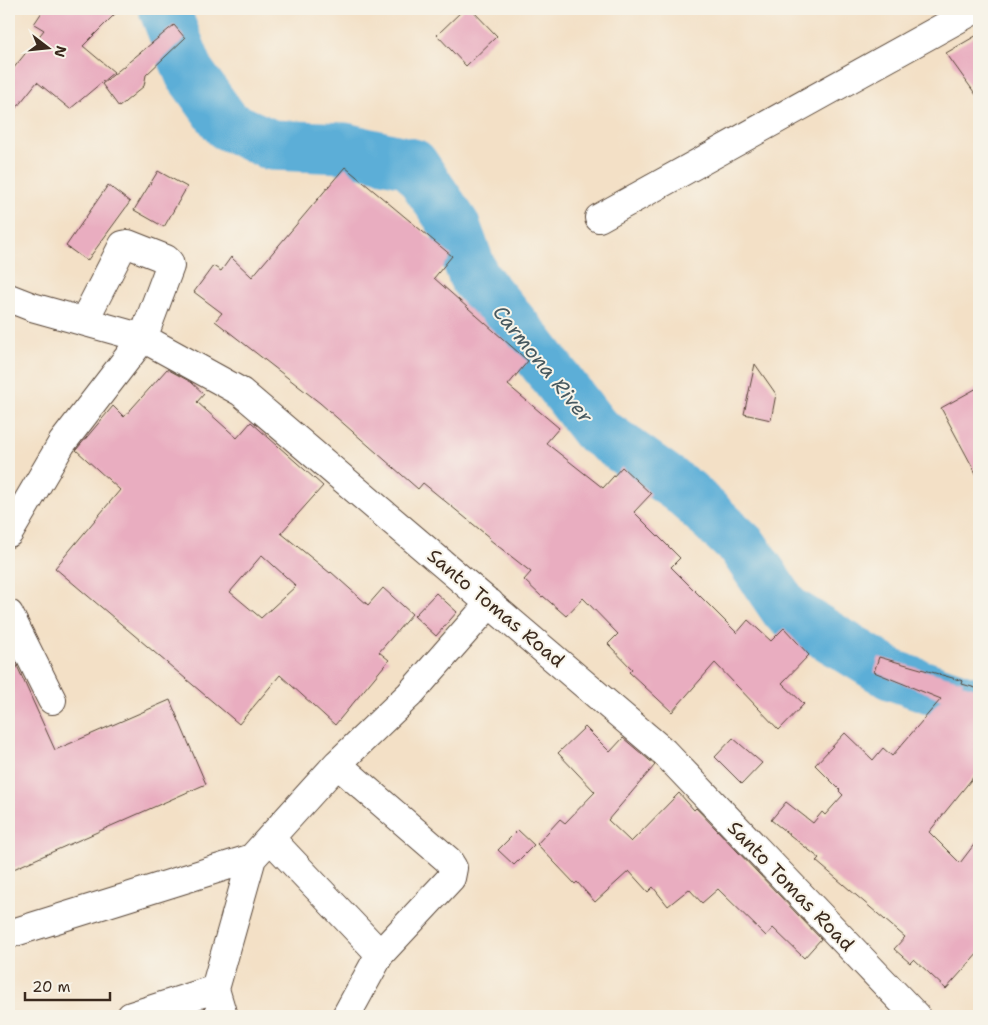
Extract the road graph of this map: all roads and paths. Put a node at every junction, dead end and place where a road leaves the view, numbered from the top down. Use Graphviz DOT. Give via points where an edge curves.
graph roads {
  1 [pos="976,9"];
  2 [pos="599,218"];
  3 [pos="20,303"];
  4 [pos="84,321"];
  5 [pos="9,322"];
  6 [pos="142,338"];
  7 [pos="9,533"];
  8 [pos="490,602"];
  9 [pos="9,614"];
  10 [pos="52,700"];
  11 [pos="337,764"];
  12 [pos="270,838"];
  13 [pos="252,858"];
  14 [pos="9,934"];
  15 [pos="380,954"];
  16 [pos="215,989"];
  17 [pos="130,1016"];
  18 [pos="222,1016"];
  19 [pos="346,1016"];
  20 [pos="916,1016"];
  1 -- 2 [label="street"];
  3 -- 4 [label="street, Santo Tomas Road"];
  3 -- 5 [label="street"];
  4 -- 6 [label="street, Santo Tomas Road"];
  4 -- 6 [label="street" via="120,250 128,244 170,262"];
  6 -- 7 [label="street" via="62,442"];
  6 -- 8 [label="street, Santo Tomas Road" via="241,392"];
  8 -- 11 [label="street" via="410,694"];
  8 -- 20 [label="street, Santo Tomas Road" via="664,752"];
  9 -- 10 [label="street"];
  11 -- 12 [label="street"];
  11 -- 15 [label="street" via="448,860 453,868 451,878"];
  12 -- 13 [label="street"];
  12 -- 15 [label="street"];
  13 -- 14 [label="street"];
  13 -- 16 [label="street"];
  15 -- 19 [label="street"];
  16 -- 17 [label="street"];
  16 -- 18 [label="street"];
}
